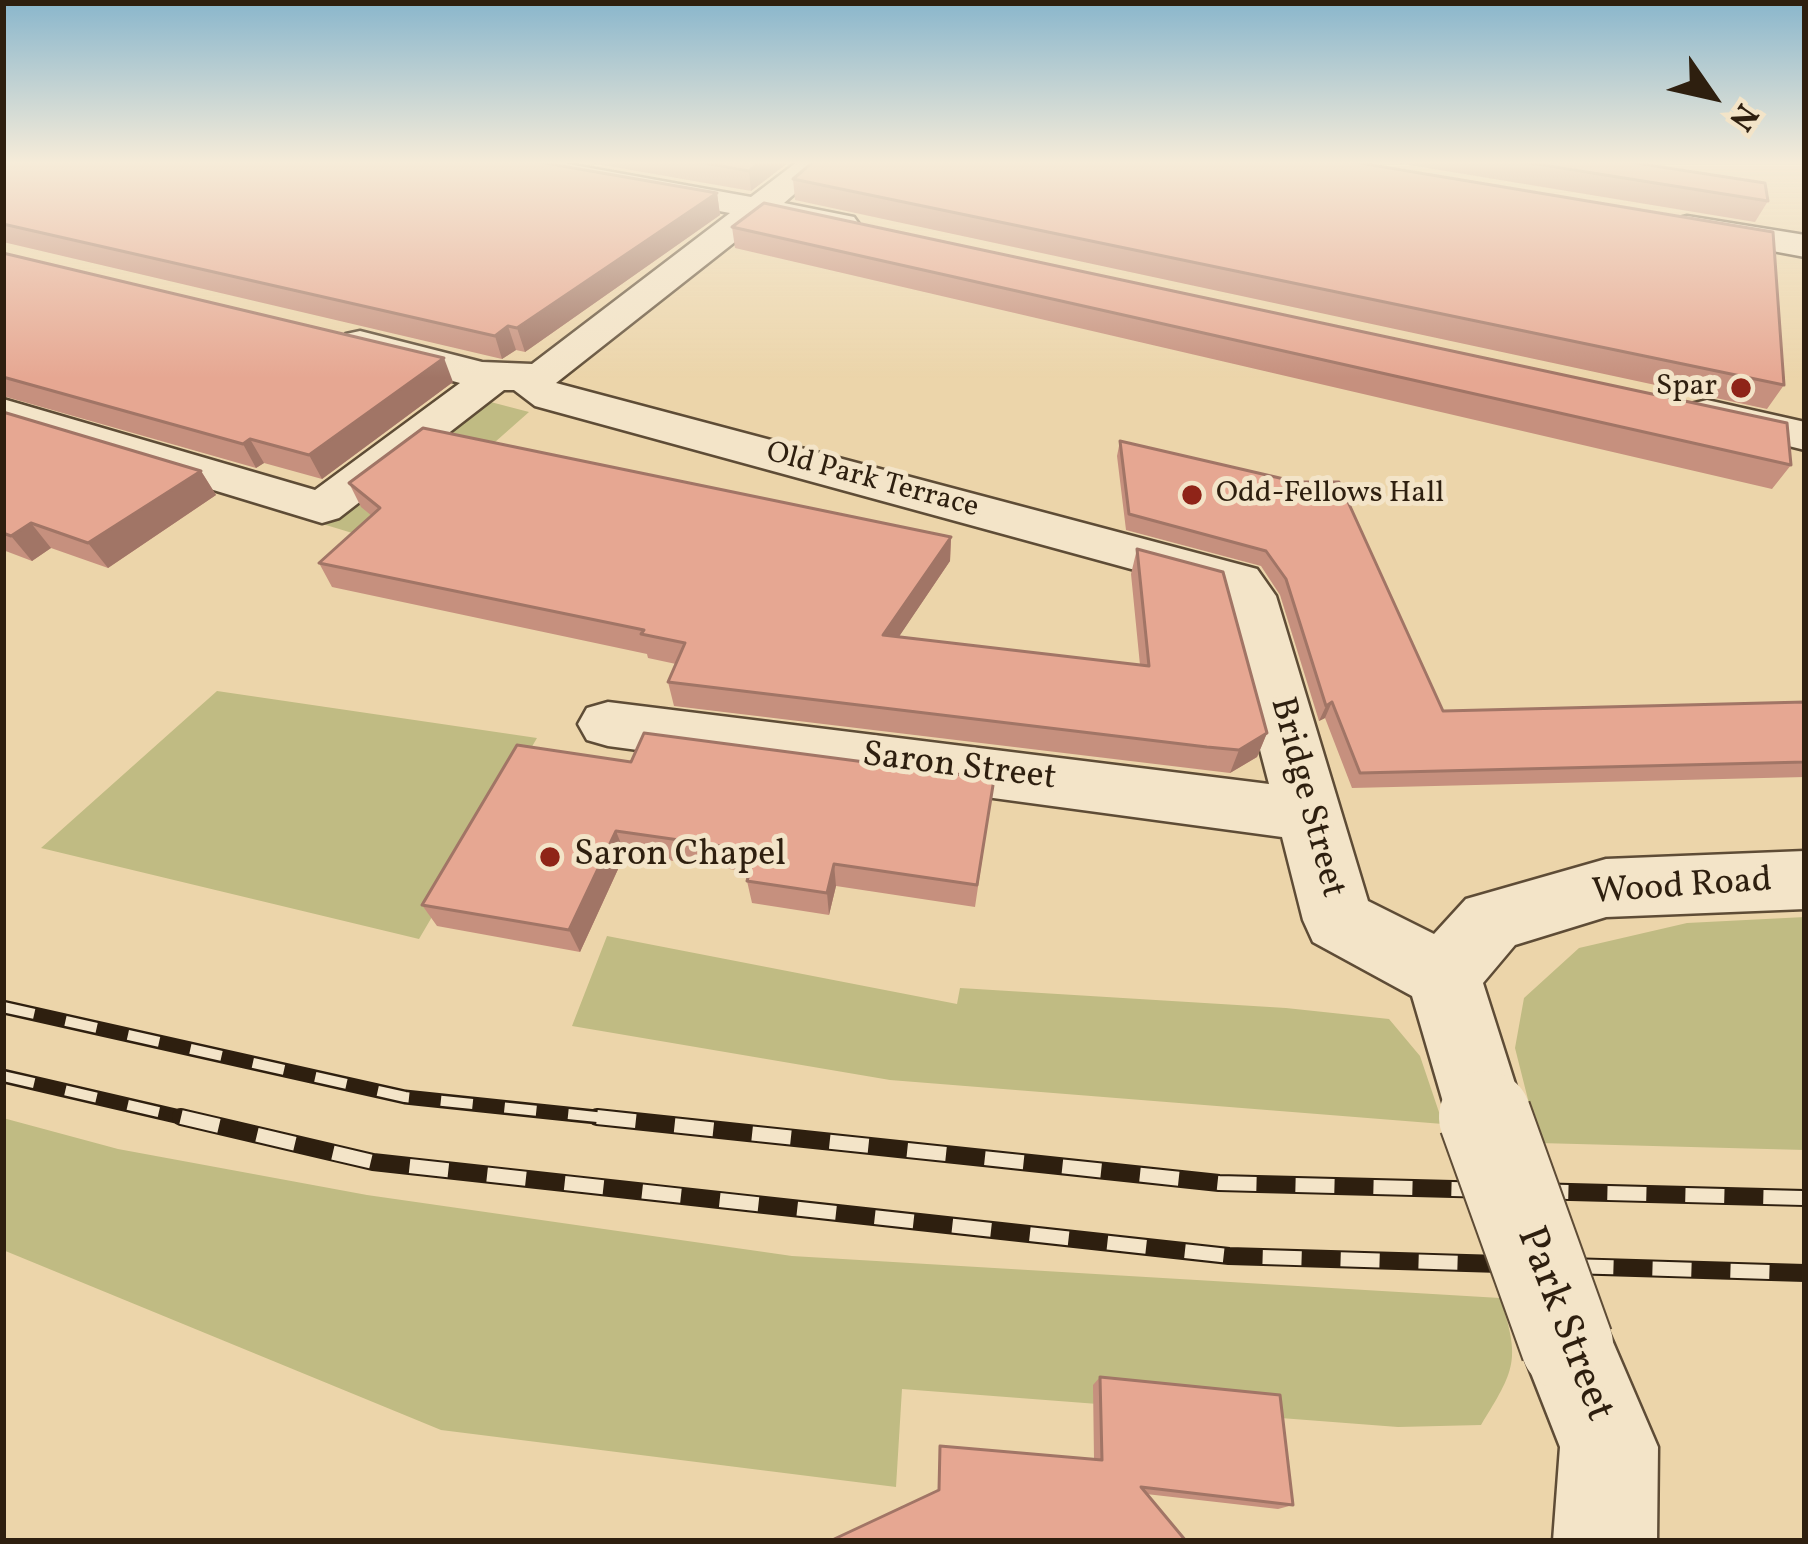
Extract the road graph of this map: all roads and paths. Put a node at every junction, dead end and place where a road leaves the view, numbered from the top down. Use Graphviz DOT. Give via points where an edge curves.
graph roads {
  1 [pos="725,234"];
  2 [pos="1732,234"];
  3 [pos="1805,246"];
  4 [pos="317,332"];
  5 [pos="514,378"];
  6 [pos="1666,404"];
  7 [pos="3,412"];
  8 [pos="1805,436"];
  9 [pos="1221,573"];
  10 [pos="608,724"];
  11 [pos="1310,815"];
  12 [pos="1805,880"];
  13 [pos="1444,976"];
  14 [pos="1605,1541"];
  1 -- 5 [label="street" via="548,373"];
  2 -- 3 [label="street"];
  4 -- 5 [label="street, Old Park Terrace"];
  5 -- 7 [label="street" via="322,508"];
  5 -- 9 [label="street, Old Park Terrace" via="550,397"];
  6 -- 8 [label="street"];
  9 -- 11 [label="street, Bridge Street" via="1249,596"];
  10 -- 11 [label="street, Saron Street"];
  11 -- 13 [label="street, Bridge Street" via="1338,920"];
  12 -- 13 [label="street, Wood Road" via="1606,888 1491,921"];
  13 -- 14 [label="street, Park Street, bridge" via="1484,1114 1609,1447"];
}
